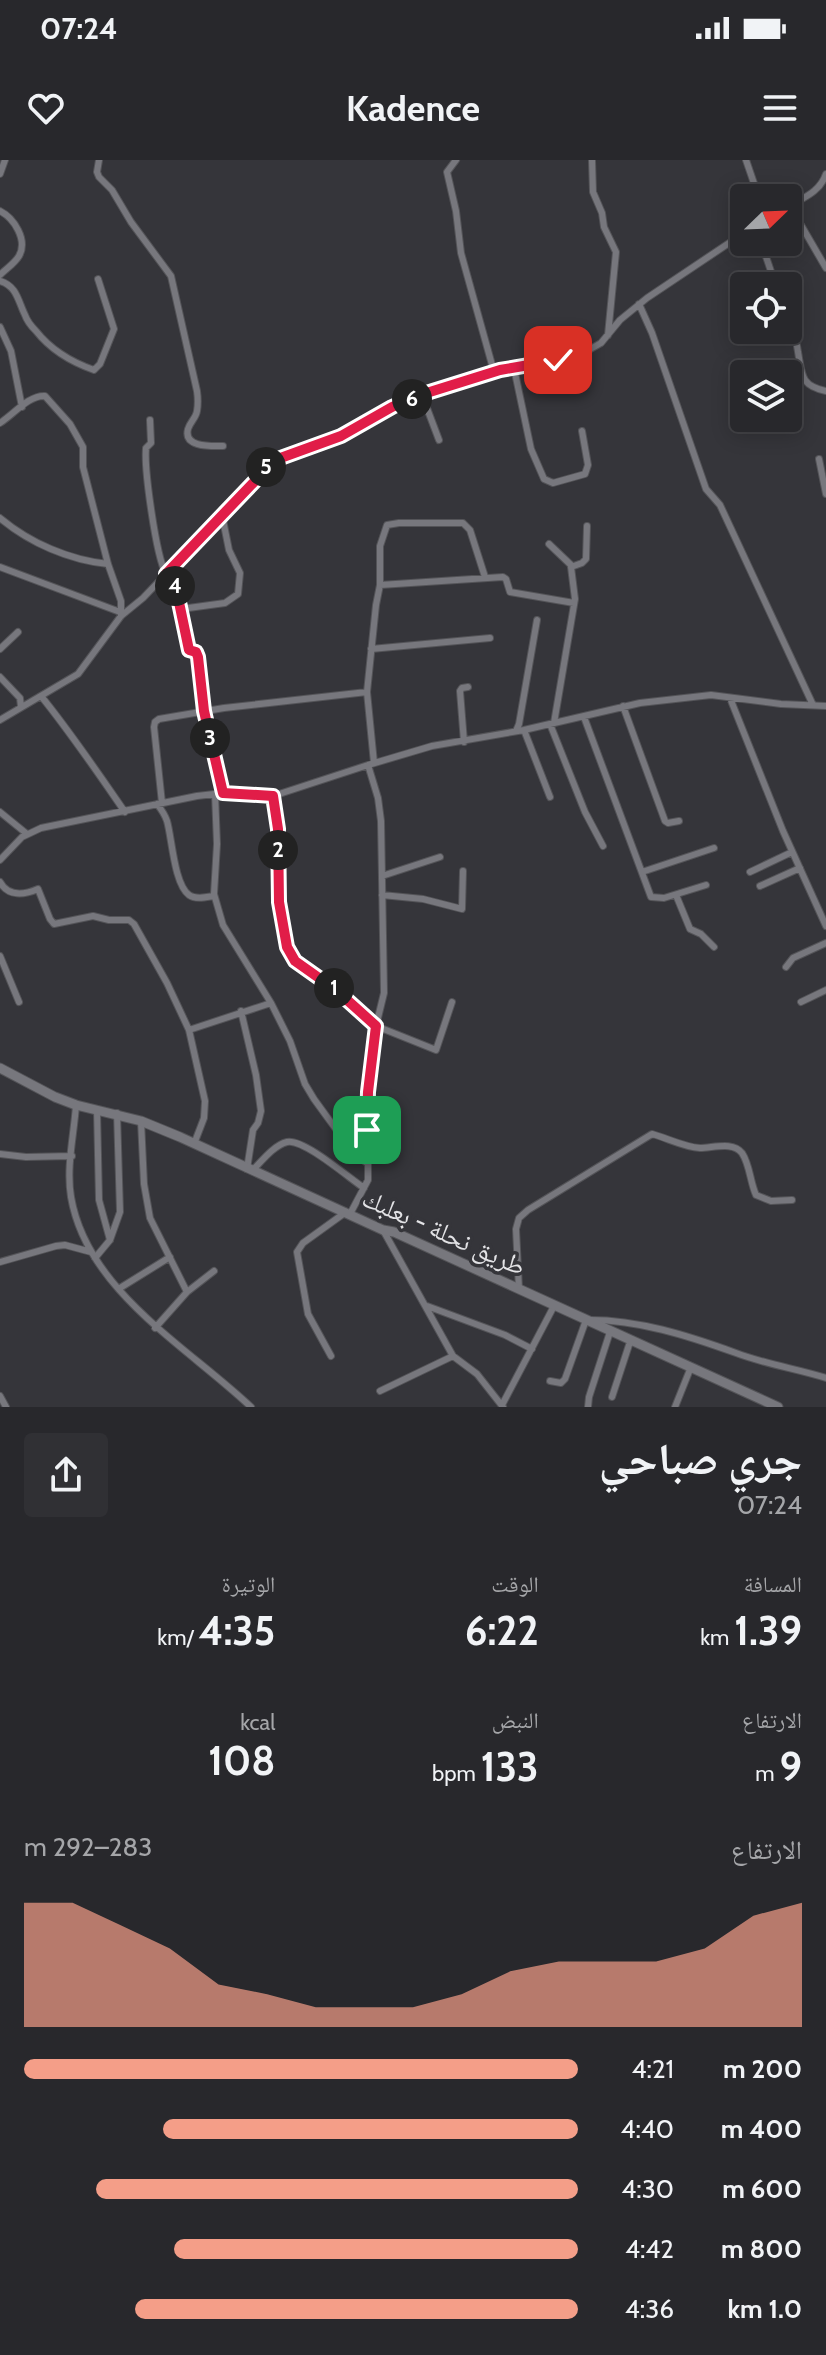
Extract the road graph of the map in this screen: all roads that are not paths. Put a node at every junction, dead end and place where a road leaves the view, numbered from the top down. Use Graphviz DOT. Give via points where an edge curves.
graph roads {
  1 [pos="5,160"];
  2 [pos="99,160"];
  3 [pos="456,160"];
  4 [pos="592,160"];
  5 [pos="746,160"];
  6 [pos="0,174"];
  7 [pos="826,174"];
  8 [pos="754,184"];
  9 [pos="824,184"];
  10 [pos="802,200"];
  11 [pos="0,211"];
  12 [pos="802,227"];
  13 [pos="730,242"];
  14 [pos="826,268"];
  15 [pos="1,273"];
  16 [pos="98,279"];
  17 [pos="639,304"];
  18 [pos="0,327"];
  19 [pos="608,335"];
  20 [pos="796,344"];
  21 [pos="514,368"];
  22 [pos="494,372"];
  23 [pos="826,391"];
  24 [pos="422,395"];
  25 [pos="22,407"];
  26 [pos="150,420"];
  27 [pos="0,423"];
  28 [pos="582,431"];
  29 [pos="439,440"];
  30 [pos="223,446"];
  31 [pos="819,459"];
  32 [pos="826,494"];
  33 [pos="222,515"];
  34 [pos="0,518"];
  35 [pos="587,526"];
  36 [pos="549,544"];
  37 [pos="108,564"];
  38 [pos="571,565"];
  39 [pos="0,567"];
  40 [pos="166,574"];
  41 [pos="485,577"];
  42 [pos="380,585"];
  43 [pos="574,603"];
  44 [pos="181,609"];
  45 [pos="120,614"];
  46 [pos="537,620"];
  47 [pos="18,632"];
  48 [pos="490,638"];
  49 [pos="0,649"];
  50 [pos="371,649"];
  51 [pos="0,677"];
  52 [pos="468,687"];
  53 [pos="367,692"];
  54 [pos="41,696"];
  55 [pos="730,698"];
  56 [pos="813,705"];
  57 [pos="623,706"];
  58 [pos="826,706"];
  59 [pos="21,707"];
  60 [pos="204,711"];
  61 [pos="584,717"];
  62 [pos="0,720"];
  63 [pos="552,723"];
  64 [pos="520,730"];
  65 [pos="464,742"];
  66 [pos="371,764"];
  67 [pos="219,794"];
  68 [pos="273,796"];
  69 [pos="550,797"];
  70 [pos="160,803"];
  71 [pos="0,812"];
  72 [pos="125,812"];
  73 [pos="679,821"];
  74 [pos="27,834"];
  75 [pos="603,846"];
  76 [pos="714,848"];
  77 [pos="792,852"];
  78 [pos="440,857"];
  79 [pos="0,860"];
  80 [pos="800,868"];
  81 [pos="463,871"];
  82 [pos="642,872"];
  83 [pos="750,872"];
  84 [pos="382,876"];
  85 [pos="0,882"];
  86 [pos="706,885"];
  87 [pos="760,886"];
  88 [pos="382,895"];
  89 [pos="676,895"];
  90 [pos="214,896"];
  91 [pos="826,926"];
  92 [pos="826,943"];
  93 [pos="714,947"];
  94 [pos="0,956"];
  95 [pos="786,967"];
  96 [pos="826,990"];
  97 [pos="19,1002"];
  98 [pos="452,1002"];
  99 [pos="801,1002"];
  100 [pos="271,1003"];
  101 [pos="241,1011"];
  102 [pos="376,1026"];
  103 [pos="189,1030"];
  104 [pos="0,1068"];
  105 [pos="76,1105"];
  106 [pos="97,1110"];
  107 [pos="117,1113"];
  108 [pos="141,1121"];
  109 [pos="194,1144"];
  110 [pos="0,1154"];
  111 [pos="72,1156"];
  112 [pos="367,1163"];
  113 [pos="249,1170"];
  114 [pos="364,1188"];
  115 [pos="792,1200"];
  116 [pos="348,1213"];
  117 [pos="383,1230"];
  118 [pos="110,1240"];
  119 [pos="93,1255"];
  120 [pos="170,1257"];
  121 [pos="0,1262"];
  122 [pos="214,1271"];
  123 [pos="120,1288"];
  124 [pos="519,1289"];
  125 [pos="187,1292"];
  126 [pos="427,1306"];
  127 [pos="554,1306"];
  128 [pos="586,1320"];
  129 [pos="155,1328"];
  130 [pos="610,1332"];
  131 [pos="632,1341"];
  132 [pos="532,1349"];
  133 [pos="331,1356"];
  134 [pos="453,1356"];
  135 [pos="691,1367"];
  136 [pos="826,1378"];
  137 [pos="550,1381"];
  138 [pos="380,1391"];
  139 [pos="0,1396"];
  140 [pos="612,1397"];
  141 [pos="502,1406"];
  142 [pos="6,1407"];
  143 [pos="251,1407"];
  144 [pos="588,1407"];
  145 [pos="675,1407"];
  146 [pos="778,1407"];
  1 -- 6 [label="street"];
  2 -- 30 [label="street" via="99,177 171,276 197,391 189,438"];
  3 -- 22 [label="street" via="447,172 461,253"];
  4 -- 19 [label="street" via="593,192 616,252"];
  5 -- 8 [label="street"];
  7 -- 9 [label="street"];
  9 -- 10 [label="street"];
  11 -- 15 [label="street" via="13,221 22,245 18,258"];
  12 -- 14 [label="street"];
  13 -- 17 [label="street"];
  15 -- 16 [label="street" via="36,332 53,349 94,370 114,329"];
  17 -- 19 [label="street"];
  17 -- 56 [label="street" via="706,489 720,505"];
  18 -- 25 [label="street" via="11,351"];
  19 -- 21 [label="street" via="587,351"];
  20 -- 23 [label="street" via="802,376 808,385"];
  21 -- 22 [label="street"];
  21 -- 28 [label="street" via="531,449 544,479 553,483 585,474"];
  22 -- 24 [label="street"];
  24 -- 29 [label="street"];
  24 -- 33 [label="street" via="341,436 275,460"];
  25 -- 27 [label="street"];
  25 -- 37 [label="street" via="45,396 83,447 83,467"];
  26 -- 40 [label="street" via="151,443 145,450 148,482"];
  31 -- 32 [label="street"];
  33 -- 40 [label="street"];
  33 -- 44 [label="street" via="240,573 238,594 225,603"];
  34 -- 37 [label="street" via="48,548"];
  35 -- 38 [label="street" via="585,561"];
  36 -- 38 [label="street"];
  37 -- 45 [label="street" via="121,601"];
  38 -- 43 [label="street"];
  39 -- 45 [label="street"];
  40 -- 44 [label="street"];
  40 -- 45 [label="street"];
  41 -- 42 [label="street"];
  41 -- 42 [label="street" via="466,524 399,523 384,531"];
  41 -- 43 [label="street" via="505,578 510,592"];
  42 -- 50 [label="street"];
  43 -- 63 [label="street"];
  44 -- 60 [label="street" via="187,645 198,657"];
  45 -- 54 [label="street" via="78,674"];
  46 -- 64 [label="street"];
  47 -- 49 [label="street"];
  48 -- 50 [label="street"];
  50 -- 53 [label="street"];
  51 -- 59 [label="street" via="20,698"];
  52 -- 65 [label="street" via="460,691"];
  53 -- 60 [label="street"];
  53 -- 66 [label="street"];
  54 -- 59 [label="street"];
  54 -- 72 [label="street"];
  55 -- 56 [label="street"];
  55 -- 57 [label="street" via="711,695"];
  55 -- 77 [label="street"];
  56 -- 58 [label="street"];
  57 -- 61 [label="street"];
  57 -- 73 [label="street" via="665,821"];
  59 -- 62 [label="street"];
  60 -- 67 [label="street"];
  60 -- 70 [label="street" via="155,722"];
  61 -- 63 [label="street"];
  61 -- 82 [label="street"];
  63 -- 64 [label="street"];
  63 -- 75 [label="street"];
  64 -- 65 [label="street"];
  64 -- 69 [label="street"];
  65 -- 66 [label="street"];
  66 -- 68 [label="street"];
  66 -- 84 [label="street" via="380,809"];
  67 -- 68 [label="street"];
  67 -- 70 [label="street"];
  67 -- 90 [label="street"];
  68 -- 102 [label="street" via="287,947 295,961"];
  70 -- 72 [label="street"];
  70 -- 90 [label="street" via="185,890 191,896"];
  71 -- 74 [label="street"];
  72 -- 74 [label="street"];
  74 -- 79 [label="street"];
  76 -- 82 [label="street"];
  77 -- 80 [label="street"];
  77 -- 83 [label="street"];
  78 -- 84 [label="street"];
  80 -- 87 [label="street"];
  80 -- 91 [label="street"];
  81 -- 88 [label="street" via="462,909"];
  82 -- 89 [label="street" via="651,897"];
  84 -- 88 [label="street"];
  85 -- 103 [label="street" via="11,893 38,889 54,924 93,916 132,922"];
  86 -- 89 [label="street"];
  88 -- 102 [label="street" via="384,993"];
  89 -- 93 [label="street" via="690,929"];
  90 -- 100 [label="street" via="232,942"];
  92 -- 95 [label="street" via="793,958"];
  94 -- 97 [label="street"];
  96 -- 99 [label="street"];
  98 -- 102 [label="street" via="436,1050"];
  100 -- 101 [label="street"];
  100 -- 112 [label="street" via="305,1084 354,1154"];
  101 -- 103 [label="street"];
  101 -- 113 [label="street" via="261,1111 253,1130"];
  102 -- 112 [label="street"];
  103 -- 109 [label="street" via="205,1101"];
  104 -- 105 [label="street, طريق نحلة - بعلبك"];
  105 -- 106 [label="street, طريق نحلة - بعلبك"];
  105 -- 111 [label="street"];
  106 -- 107 [label="street, طريق نحلة - بعلبك"];
  106 -- 118 [label="street" via="99,1200"];
  107 -- 108 [label="street, طريق نحلة - بعلبك"];
  107 -- 118 [label="street" via="120,1212"];
  108 -- 109 [label="street, طريق نحلة - بعلبك"];
  108 -- 120 [label="street" via="146,1200"];
  109 -- 113 [label="street, طريق نحلة - بعلبك"];
  110 -- 111 [label="street"];
  111 -- 119 [label="street" via="71,1198"];
  112 -- 114 [label="street"];
  113 -- 114 [label="street" via="282,1144 293,1142"];
  113 -- 116 [label="street, طريق نحلة - بعلبك"];
  114 -- 116 [label="street"];
  115 -- 124 [label="street" via="756,1195 736,1148 695,1147 652,1134 519,1218"];
  116 -- 117 [label="street, طريق نحلة - بعلبك"];
  116 -- 133 [label="street" via="297,1252 308,1314"];
  117 -- 124 [label="street, طريق نحلة - بعلبك"];
  117 -- 126 [label="street"];
  118 -- 119 [label="street"];
  119 -- 121 [label="street" via="65,1245"];
  119 -- 123 [label="street"];
  120 -- 123 [label="street"];
  120 -- 125 [label="street"];
  122 -- 125 [label="street"];
  123 -- 129 [label="street"];
  124 -- 127 [label="street, طريق نحلة - بعلبك"];
  125 -- 129 [label="street"];
  126 -- 132 [label="street"];
  126 -- 134 [label="street"];
  127 -- 128 [label="street, طريق نحلة - بعلبك"];
  127 -- 132 [label="street"];
  128 -- 130 [label="street, طريق نحلة - بعلبك"];
  128 -- 136 [label="street" via="636,1324"];
  128 -- 137 [label="street" via="565,1379"];
  129 -- 143 [label="street"];
  130 -- 131 [label="street, طريق نحلة - بعلبك"];
  130 -- 144 [label="street"];
  131 -- 135 [label="street, طريق نحلة - بعلبك"];
  131 -- 140 [label="street"];
  132 -- 141 [label="street"];
  134 -- 138 [label="street"];
  134 -- 141 [label="street" via="477,1374"];
  135 -- 145 [label="street"];
  135 -- 146 [label="street, طريق نحلة - بعلبك"];
  139 -- 142 [label="street"];
}
